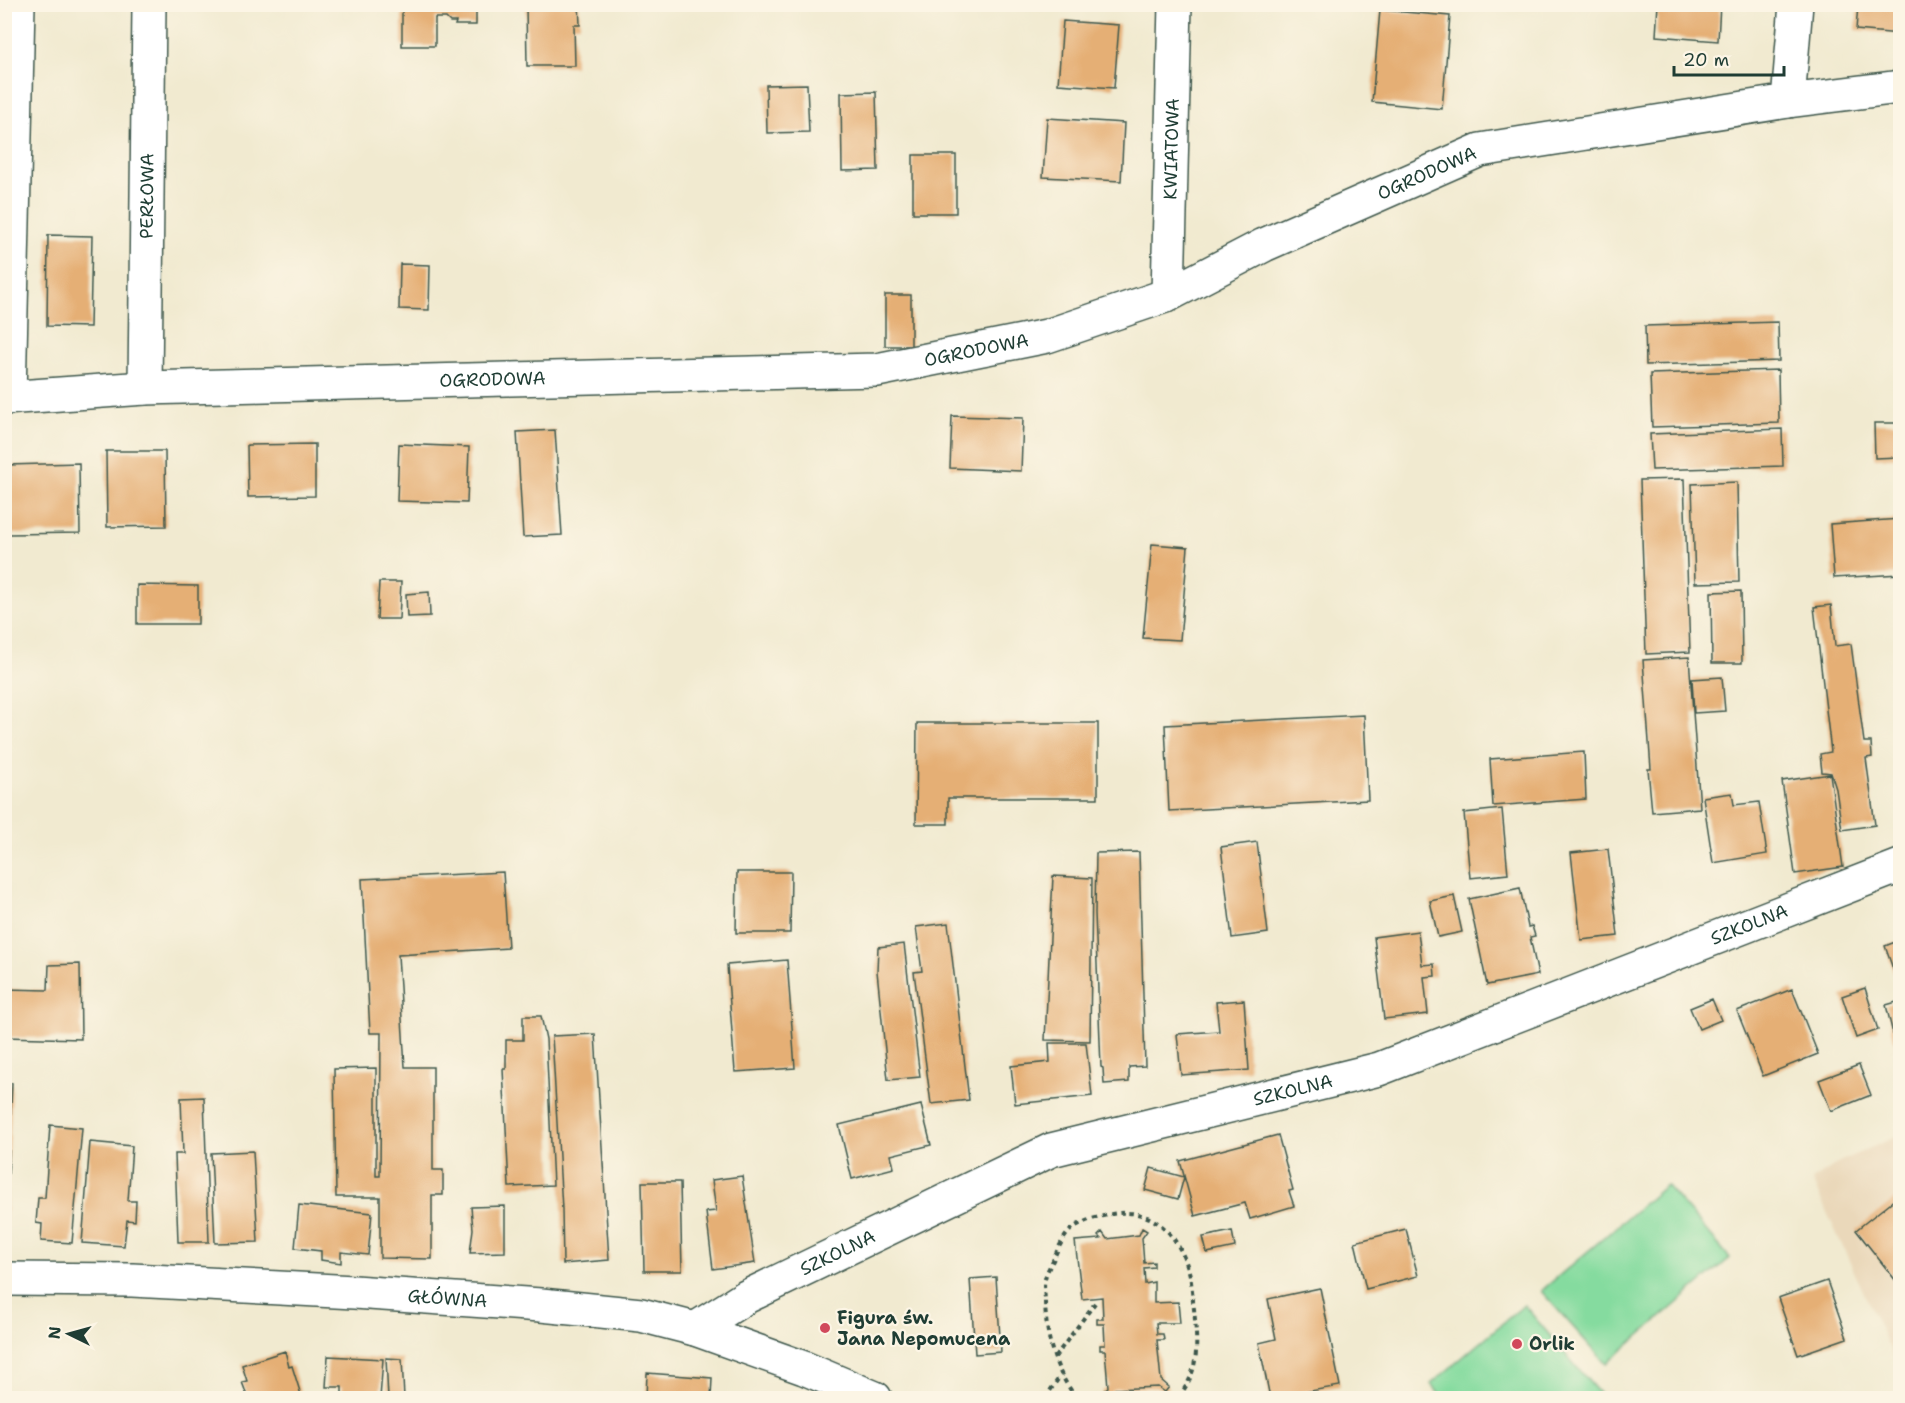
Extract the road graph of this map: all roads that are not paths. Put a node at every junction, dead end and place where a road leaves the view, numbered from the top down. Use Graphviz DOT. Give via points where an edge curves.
graph roads {
  1 [pos="18,4"];
  2 [pos="149,4"];
  3 [pos="1176,4"];
  4 [pos="1796,4"];
  5 [pos="1900,87"];
  6 [pos="1788,101"];
  7 [pos="1168,295"];
  8 [pos="145,388"];
  9 [pos="7,397"];
  10 [pos="1900,866"];
  11 [pos="4,1279"];
  12 [pos="695,1329"];
  13 [pos="875,1398"];
  1 -- 9 [label="street, OGRODOWA"];
  2 -- 8 [label="street, PERŁOWA"];
  3 -- 7 [label="street, KWIATOWA"];
  4 -- 6 [label="street"];
  5 -- 6 [label="street, OGRODOWA"];
  6 -- 7 [label="street, OGRODOWA" via="1480,150 1264,245"];
  7 -- 8 [label="street, OGRODOWA" via="1047,336 877,370"];
  8 -- 9 [label="street, OGRODOWA"];
  10 -- 12 [label="street, SZKOLNA" via="1379,1069 1051,1150 746,1297"];
  11 -- 12 [label="street, GŁÓWNA" via="132,1280 541,1305 641,1315"];
  12 -- 13 [label="street, GŁÓWNA"];
}
